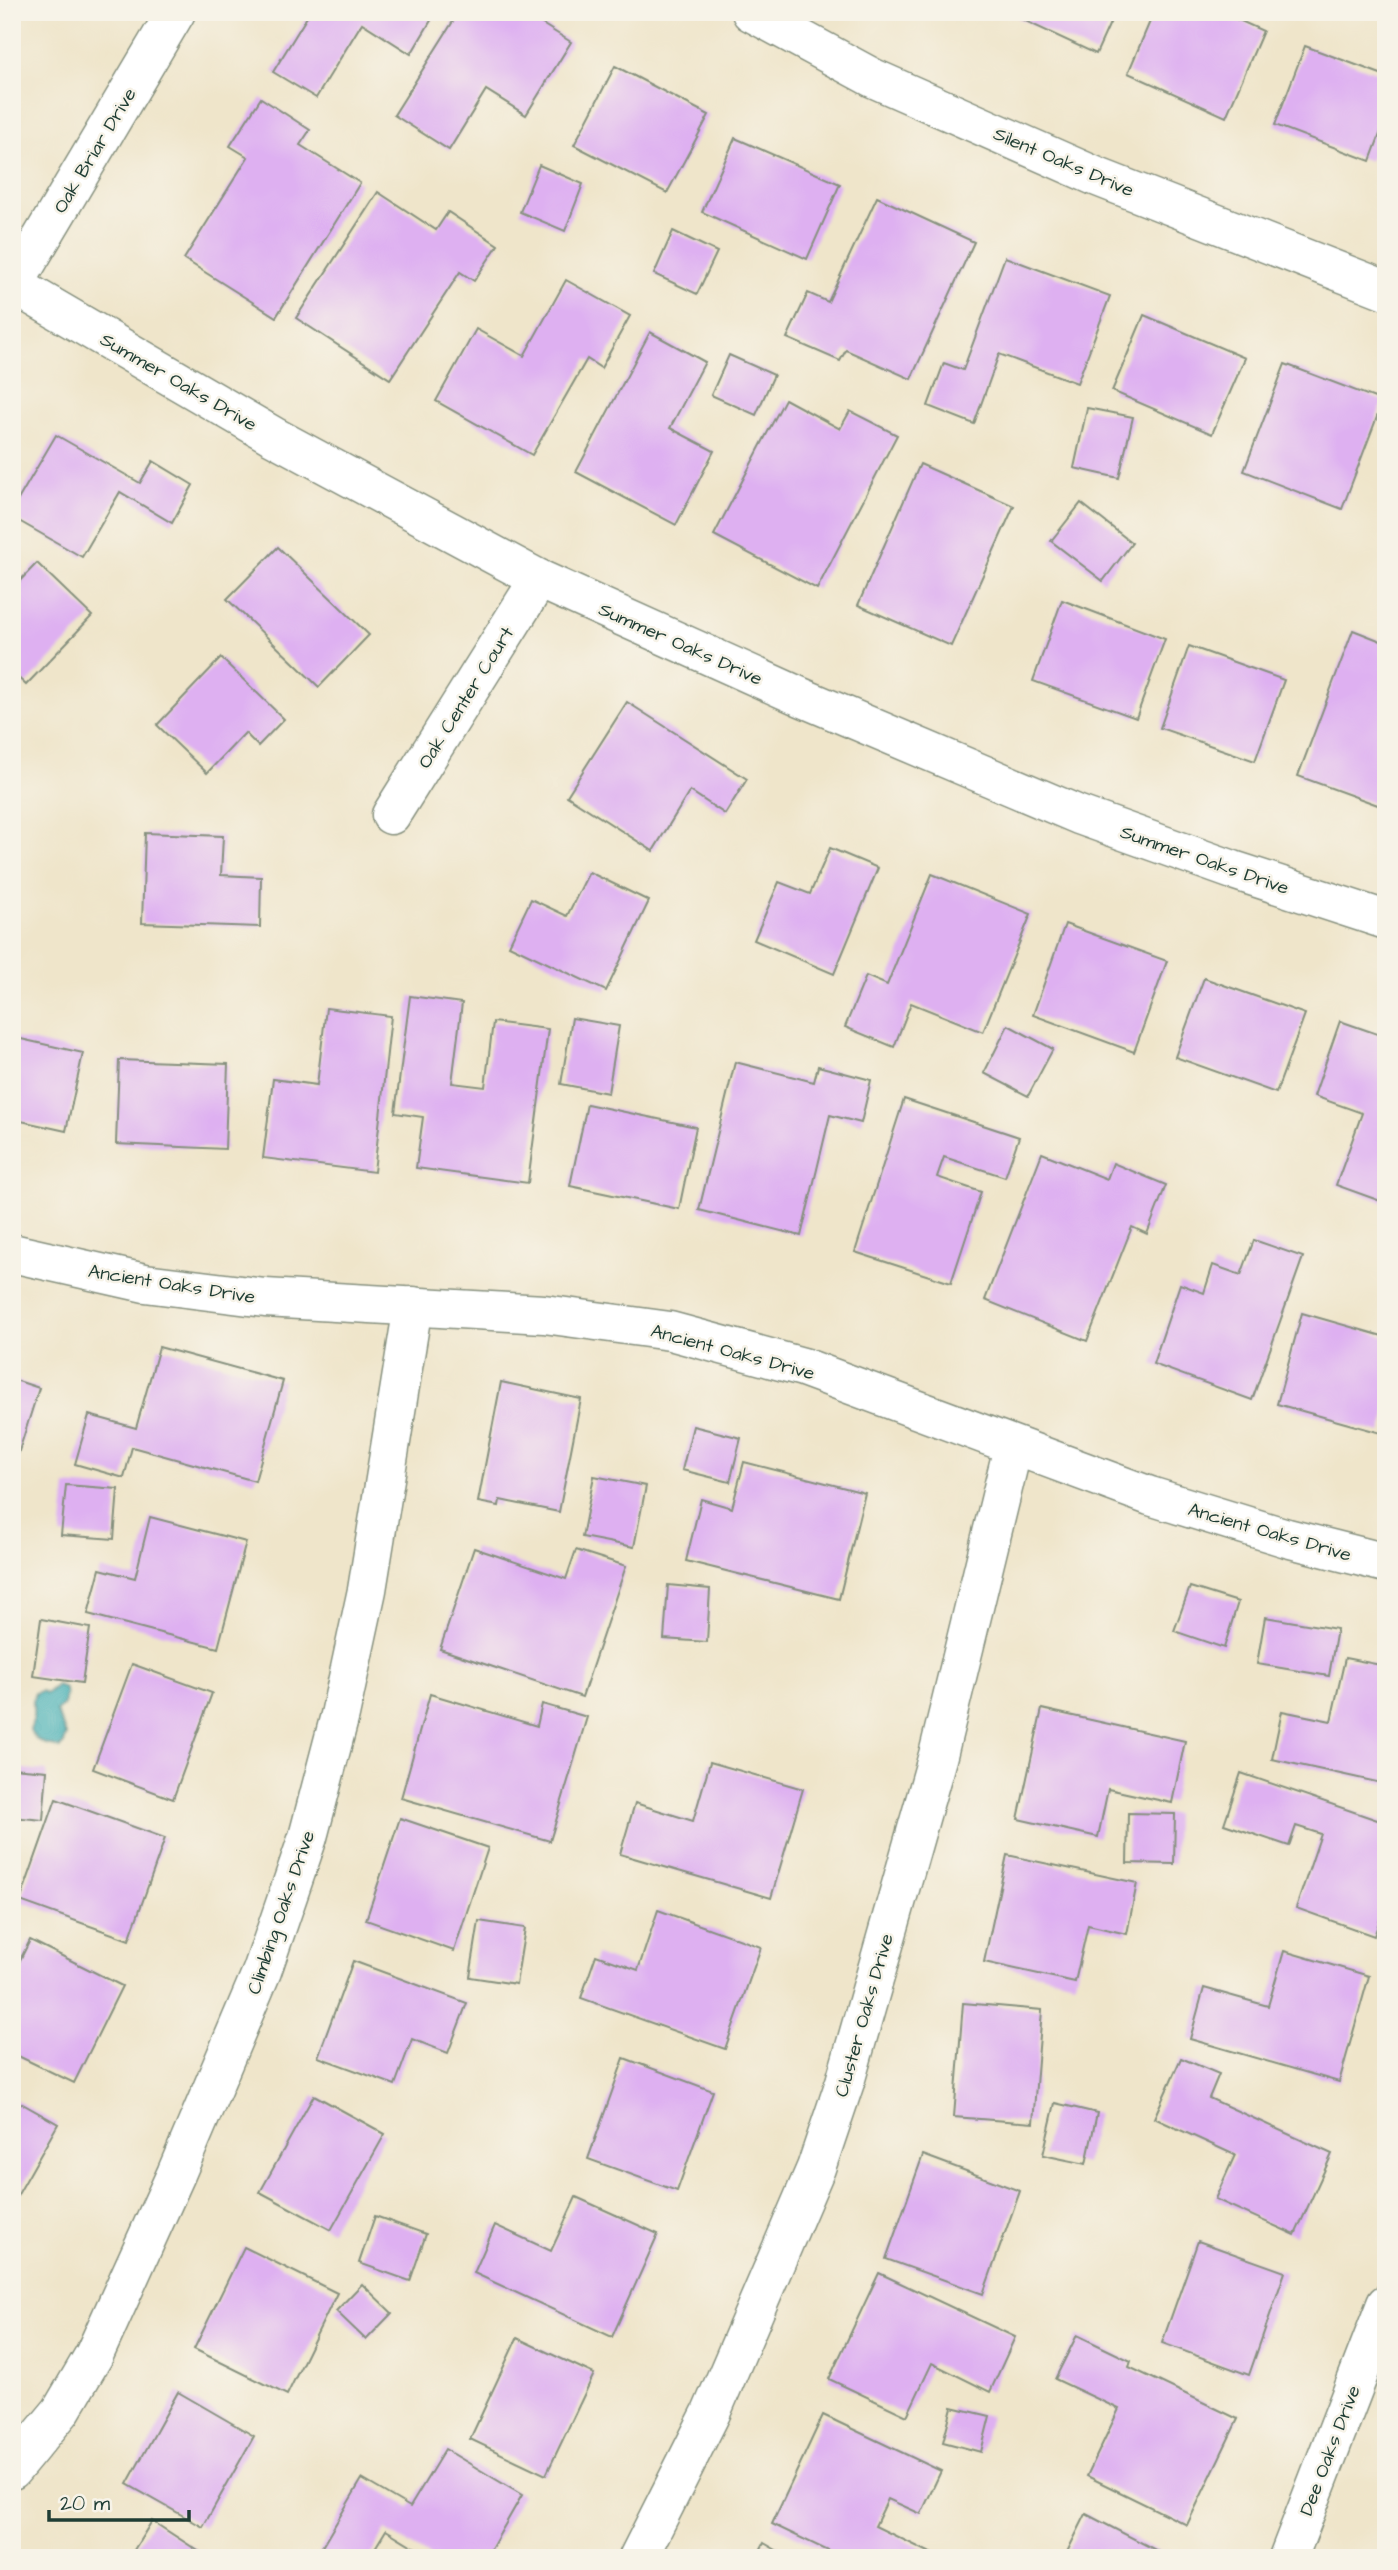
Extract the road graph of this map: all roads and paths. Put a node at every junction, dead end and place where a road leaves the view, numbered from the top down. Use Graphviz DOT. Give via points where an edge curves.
graph roads {
  1 [pos="176,12"];
  2 [pos="751,12"];
  3 [pos="13,287"];
  4 [pos="1386,290"];
  5 [pos="539,579"];
  6 [pos="391,815"];
  7 [pos="1386,920"];
  8 [pos="12,1253"];
  9 [pos="413,1306"];
  10 [pos="1013,1447"];
  11 [pos="1386,1563"];
  12 [pos="1386,2304"];
  13 [pos="12,2470"];
  14 [pos="638,2558"];
  15 [pos="1288,2558"];
  1 -- 3 [label="street, Oak Briar Drive"];
  2 -- 4 [label="street, Silent Oaks Drive" via="873,78 1083,171"];
  3 -- 5 [label="street, Summer Oaks Drive" via="273,436"];
  5 -- 6 [label="street, Oak Center Court"];
  5 -- 7 [label="street, Summer Oaks Drive" via="1079,815"];
  8 -- 9 [label="street, Ancient Oaks Drive" via="145,1283 265,1298"];
  9 -- 10 [label="street, Ancient Oaks Drive" via="544,1314 670,1331 803,1367"];
  9 -- 13 [label="street, Climbing Oaks Drive" via="367,1590 340,1715 308,1837 262,1971 94,2355 61,2411"];
  10 -- 11 [label="street, Ancient Oaks Drive" via="1150,1496"];
  10 -- 14 [label="street, Cluster Oaks Drive" via="939,1755 816,2168 711,2413"];
  12 -- 15 [label="street, Dee Oaks Drive"];
}
